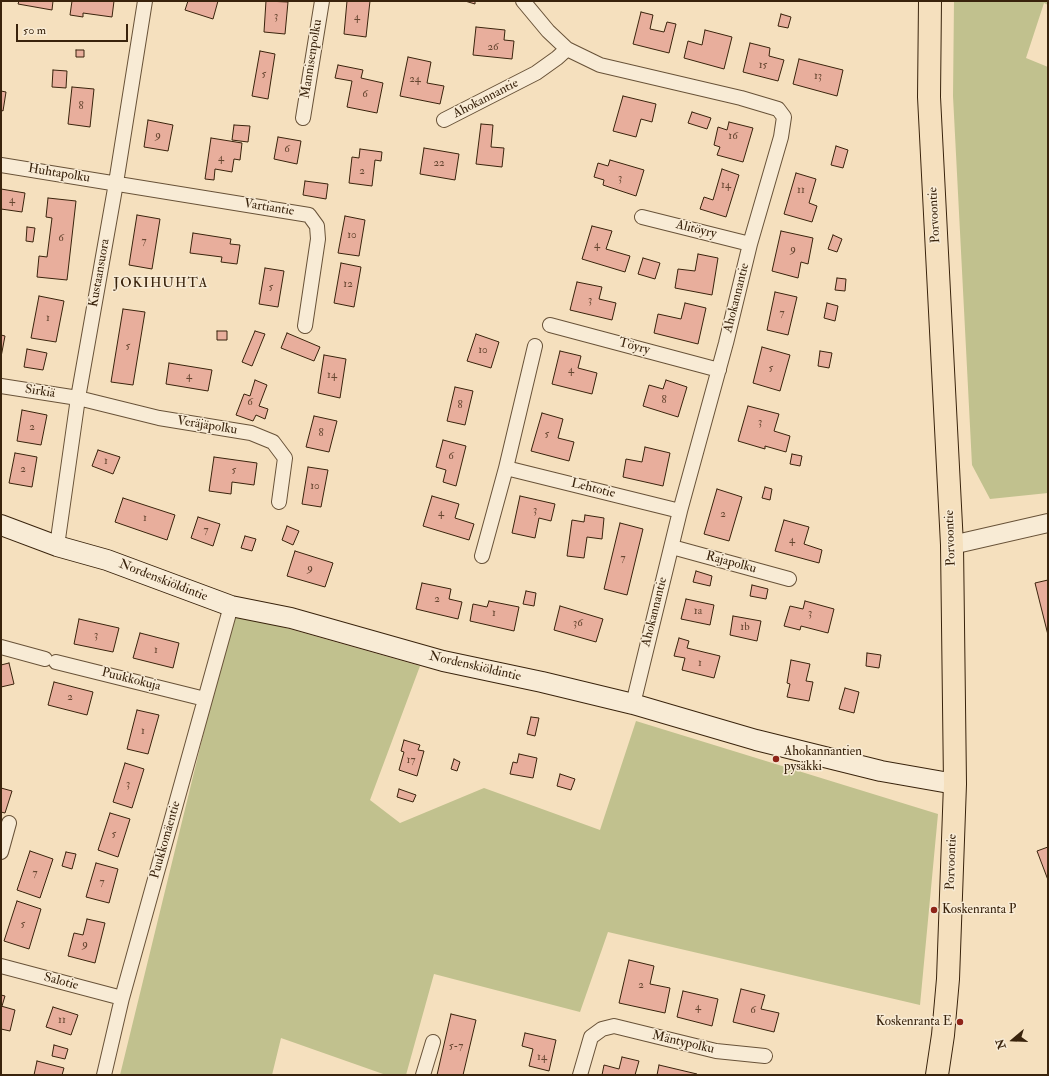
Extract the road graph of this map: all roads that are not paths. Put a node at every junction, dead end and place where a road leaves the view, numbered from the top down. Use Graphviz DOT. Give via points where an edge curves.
graph roads {
  1 [pos="145,1"];
  2 [pos="322,1"];
  3 [pos="523,1"];
  4 [pos="930,1"];
  5 [pos="566,48"];
  6 [pos="302,118"];
  7 [pos="444,120"];
  8 [pos="1,165"];
  9 [pos="116,183"];
  10 [pos="642,217"];
  11 [pos="750,244"];
  12 [pos="550,325"];
  13 [pos="305,326"];
  14 [pos="535,346"];
  15 [pos="719,370"];
  16 [pos="1,386"];
  17 [pos="78,398"];
  18 [pos="506,468"];
  19 [pos="279,502"];
  20 [pos="680,511"];
  21 [pos="1048,523"];
  22 [pos="1,524"];
  23 [pos="952,545"];
  24 [pos="57,546"];
  25 [pos="672,547"];
  26 [pos="482,556"];
  27 [pos="789,578"];
  28 [pos="231,606"];
  29 [pos="1,647"];
  30 [pos="205,699"];
  31 [pos="633,704"];
  32 [pos="955,784"];
  33 [pos="9,823"];
  34 [pos="1,852"];
  35 [pos="1,966"];
  36 [pos="122,998"];
  37 [pos="433,1042"];
  38 [pos="765,1056"];
  39 [pos="104,1075"];
  40 [pos="423,1075"];
  41 [pos="580,1075"];
  42 [pos="937,1075"];
  1 -- 9 [label="street, Kustaansuora"];
  2 -- 6 [label="street, Mannisenpolku"];
  3 -- 5 [label="street, Ahokannantie"];
  4 -- 23 [label="main road, Porvoontie" via="929,97"];
  5 -- 7 [label="street, Ahokannantie" via="536,74"];
  5 -- 11 [label="street, Ahokannantie" via="600,65 778,109 784,117 781,137"];
  8 -- 9 [label="street, Huhtapolku"];
  9 -- 13 [label="street, Vartiantie" via="309,215 316,226 318,239"];
  9 -- 17 [label="street, Kustaansuora"];
  10 -- 11 [label="street, Alitöyry"];
  11 -- 15 [label="street, Ahokannantie"];
  12 -- 15 [label="street, Töyry"];
  14 -- 18 [label="street"];
  15 -- 20 [label="street, Ahokannantie"];
  16 -- 17 [label="street, Sirkiä"];
  17 -- 19 [label="street, Veräjäpolku" via="159,418 251,433 273,442 285,458"];
  17 -- 24 [label="street, Kustaansuora"];
  18 -- 20 [label="street, Lehtotie"];
  18 -- 26 [label="street"];
  20 -- 25 [label="street, Ahokannantie"];
  21 -- 23 [label="street"];
  22 -- 24 [label="main road, Nordenskiöldintie"];
  23 -- 32 [label="main road, Porvoontie"];
  24 -- 28 [label="main road, Nordenskiöldintie" via="107,560"];
  25 -- 27 [label="street, Rajapolku"];
  25 -- 31 [label="street, Ahokannantie"];
  28 -- 30 [label="street, Puukkomäentie"];
  28 -- 31 [label="main road, Nordenskiöldintie" via="292,618 443,661"];
  29 -- 30 [label="street, Puukkokuja"];
  30 -- 36 [label="street, Puukkomäentie"];
  31 -- 32 [label="main road, Nordenskiöldintie" via="756,740 881,771"];
  32 -- 42 [label="main road, Porvoontie" via="948,979"];
  33 -- 34 [label="street"];
  35 -- 36 [label="street, Salotie"];
  36 -- 39 [label="street, Puukkomäentie"];
  37 -- 40 [label="street"];
  38 -- 41 [label="street, Mäntypolku" via="716,1051 614,1026 602,1029 591,1037"];
}
